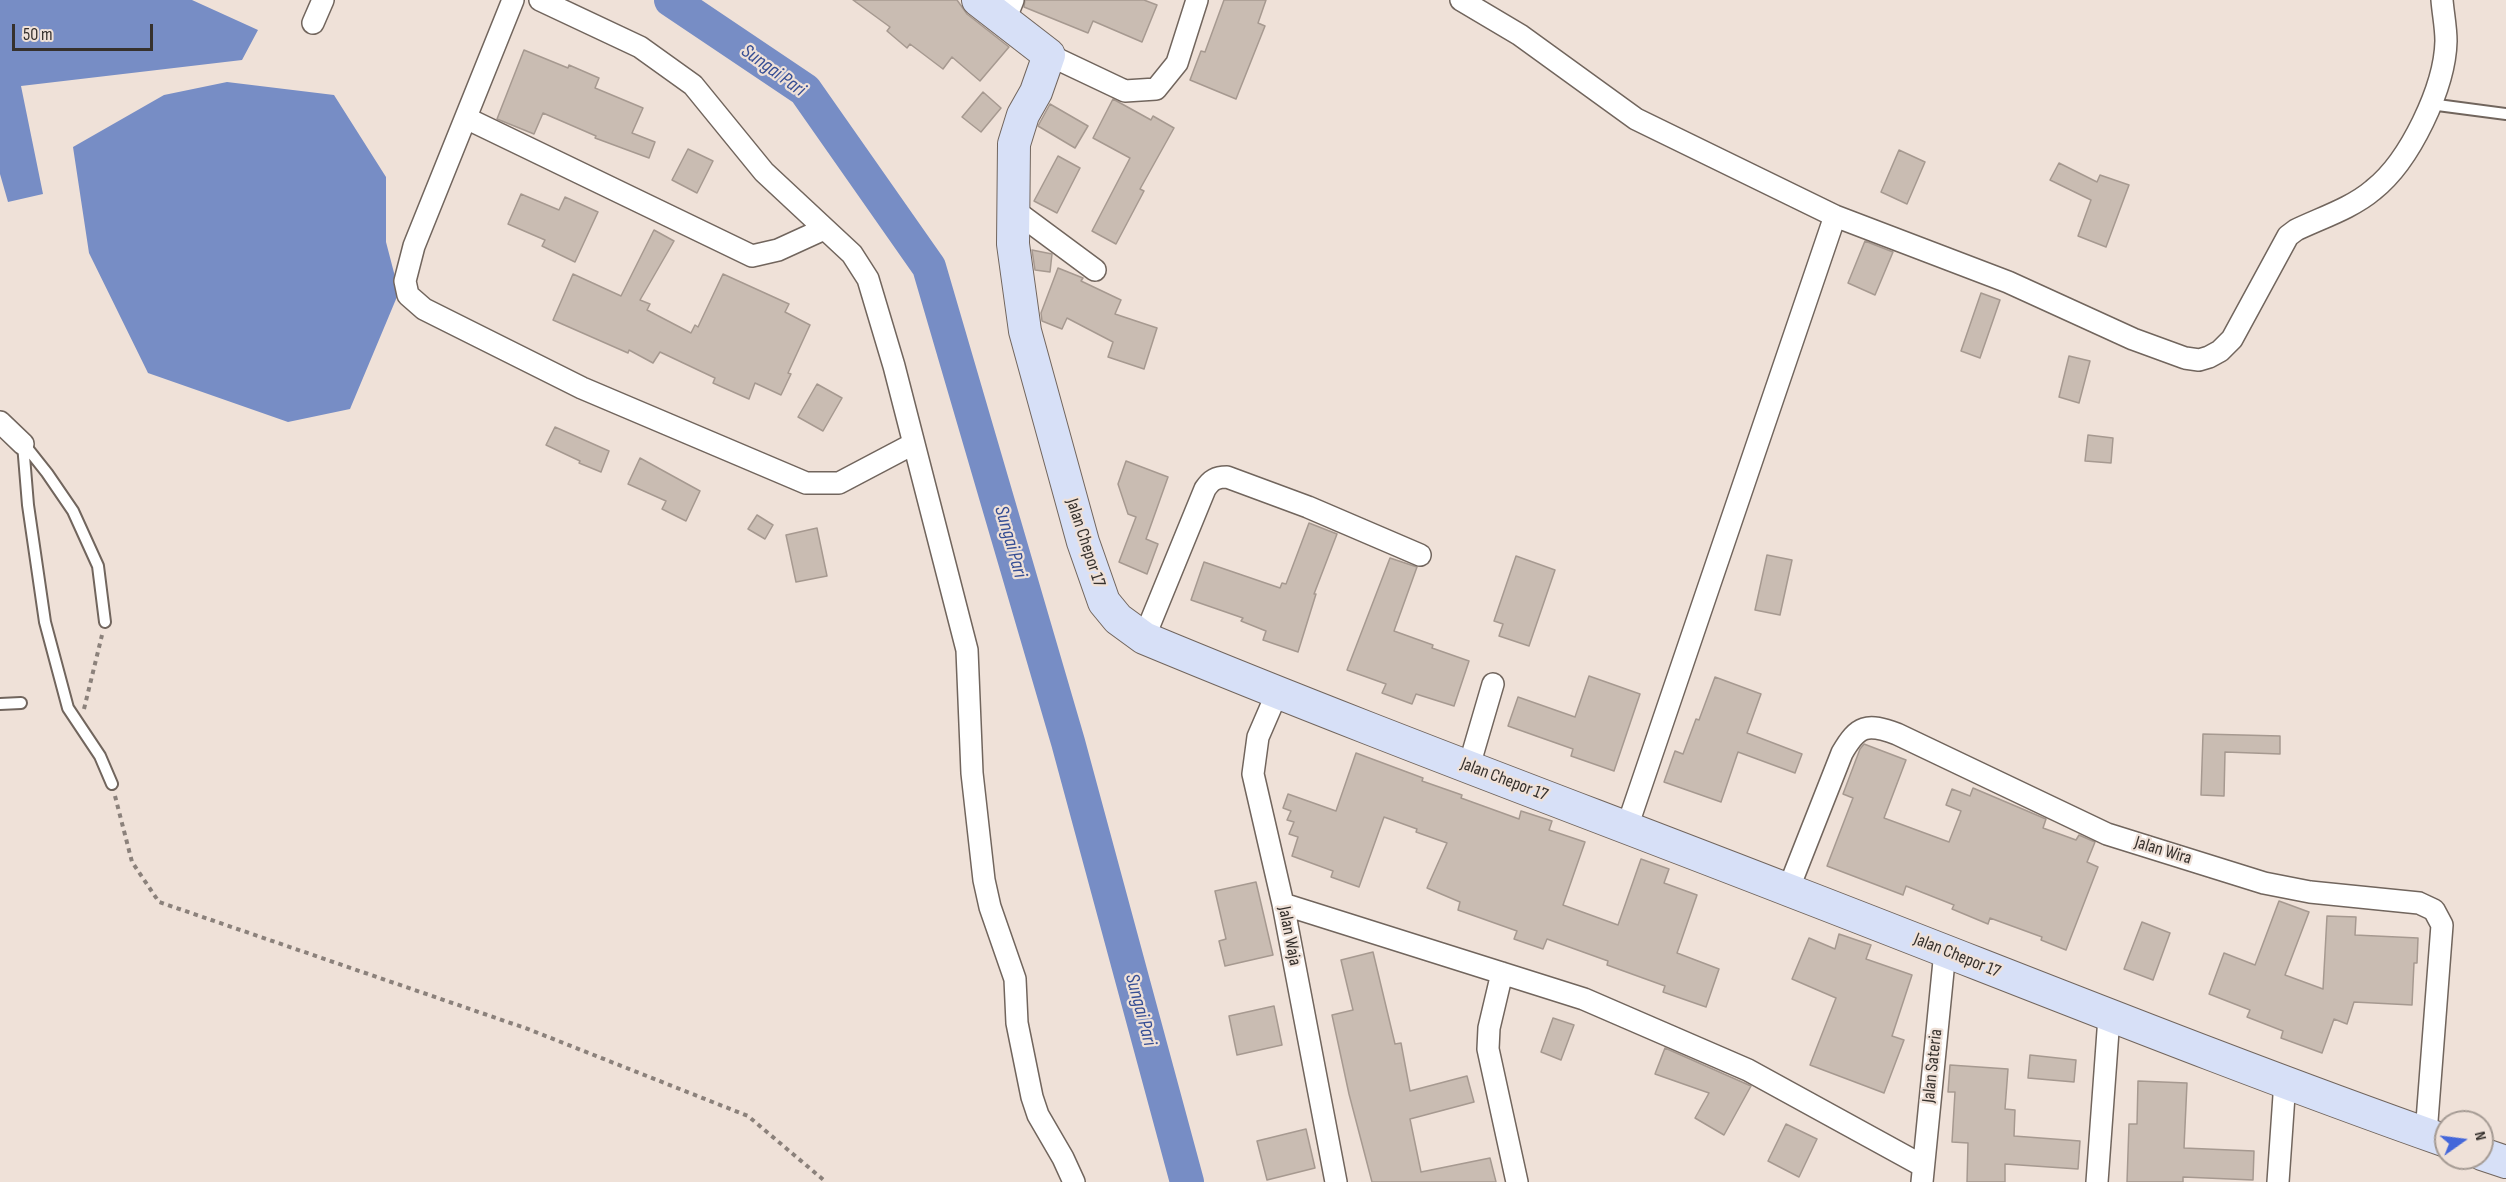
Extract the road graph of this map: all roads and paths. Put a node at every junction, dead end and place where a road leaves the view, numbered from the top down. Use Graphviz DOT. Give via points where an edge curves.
graph roads {
  1 [pos="323,0"];
  2 [pos="513,0"];
  3 [pos="540,0"];
  4 [pos="978,0"];
  5 [pos="1197,0"];
  6 [pos="1461,0"];
  7 [pos="2442,0"];
  8 [pos="1009,10"];
  9 [pos="313,23"];
  10 [pos="1049,55"];
  11 [pos="2430,104"];
  12 [pos="2506,114"];
  13 [pos="466,118"];
  14 [pos="1014,210"];
  15 [pos="1835,216"];
  16 [pos="824,229"];
  17 [pos="1095,270"];
  18 [pos="0,422"];
  19 [pos="23,444"];
  20 [pos="912,444"];
  21 [pos="1420,555"];
  22 [pos="105,622"];
  23 [pos="1144,638"];
  24 [pos="1493,684"];
  25 [pos="1277,693"];
  26 [pos="21,703"];
  27 [pos="0,704"];
  28 [pos="79,726"];
  29 [pos="1469,766"];
  30 [pos="112,784"];
  31 [pos="1627,827"];
  32 [pos="1788,890"];
  33 [pos="1283,904"];
  34 [pos="1945,951"];
  35 [pos="1502,973"];
  36 [pos="2109,1017"];
  37 [pos="2285,1082"];
  38 [pos="2437,1110"];
  39 [pos="2434,1137"];
  40 [pos="1922,1174"];
  41 [pos="826,1182"];
  42 [pos="1074,1182"];
  43 [pos="1336,1182"];
  44 [pos="1517,1182"];
  45 [pos="2097,1182"];
  46 [pos="2278,1182"];
  1 -- 9 [label="street"];
  2 -- 13 [label="street"];
  3 -- 16 [label="street" via="640,48 693,85 764,172"];
  4 -- 8 [label="street"];
  5 -- 10 [label="street" via="1177,63 1156,88 1125,91"];
  6 -- 15 [label="street" via="1520,35 1636,119"];
  7 -- 11 [label="street" via="2445,53"];
  8 -- 10 [label="street"];
  10 -- 14 [label="street, Jalan Chepor 17" via="1017,133 1013,157"];
  11 -- 12 [label="lane"];
  11 -- 15 [label="street" via="2413,139 2384,181 2372,192 2288,236 2232,339 2220,351 2199,360 2133,339 2008,282"];
  13 -- 16 [label="street" via="752,256 778,250"];
  13 -- 20 [label="street" via="414,246 405,281 408,295 424,309 582,387 806,483 839,483"];
  14 -- 17 [label="street"];
  14 -- 23 [label="street, Jalan Chepor 17" via="1015,270 1025,331 1083,542 1104,602 1128,629"];
  15 -- 31 [label="street"];
  16 -- 20 [label="street" via="852,254 868,279"];
  18 -- 19 [label="street"];
  19 -- 22 [label="lane" via="73,511 98,566"];
  19 -- 28 [label="lane" via="45,622 68,708"];
  20 -- 42 [label="street" via="967,650 972,773 986,890 1015,979 1017,1023 1032,1097"];
  21 -- 23 [label="street" via="1308,507 1220,477 1205,489"];
  22 -- 28 [label="path"];
  23 -- 25 [label="street, Jalan Chepor 17"];
  24 -- 29 [label="street"];
  25 -- 29 [label="street, Jalan Chepor 17"];
  25 -- 33 [label="street, Jalan Waja" via="1258,737 1253,774"];
  26 -- 27 [label="lane"];
  28 -- 30 [label="lane" via="100,756"];
  29 -- 31 [label="street, Jalan Chepor 17"];
  30 -- 41 [label="path" via="132,862 159,902 528,1029 748,1116"];
  31 -- 32 [label="street, Jalan Chepor 17"];
  32 -- 34 [label="street, Jalan Chepor 17"];
  32 -- 38 [label="street, Jalan Wira" via="1842,753 1858,731 1873,728 1897,734 2107,834 2264,883 2310,892 2419,903 2434,910 2442,925"];
  33 -- 35 [label="street"];
  33 -- 43 [label="street, Jalan Waja"];
  34 -- 36 [label="street, Jalan Chepor 17"];
  34 -- 40 [label="street, Jalan Sateria"];
  35 -- 40 [label="street" via="1584,999 1748,1070"];
  35 -- 44 [label="street" via="1488,1049"];
  36 -- 37 [label="street, Jalan Chepor 17"];
  36 -- 45 [label="street"];
  37 -- 39 [label="street, Jalan Chepor 17"];
  37 -- 46 [label="street"];
}
